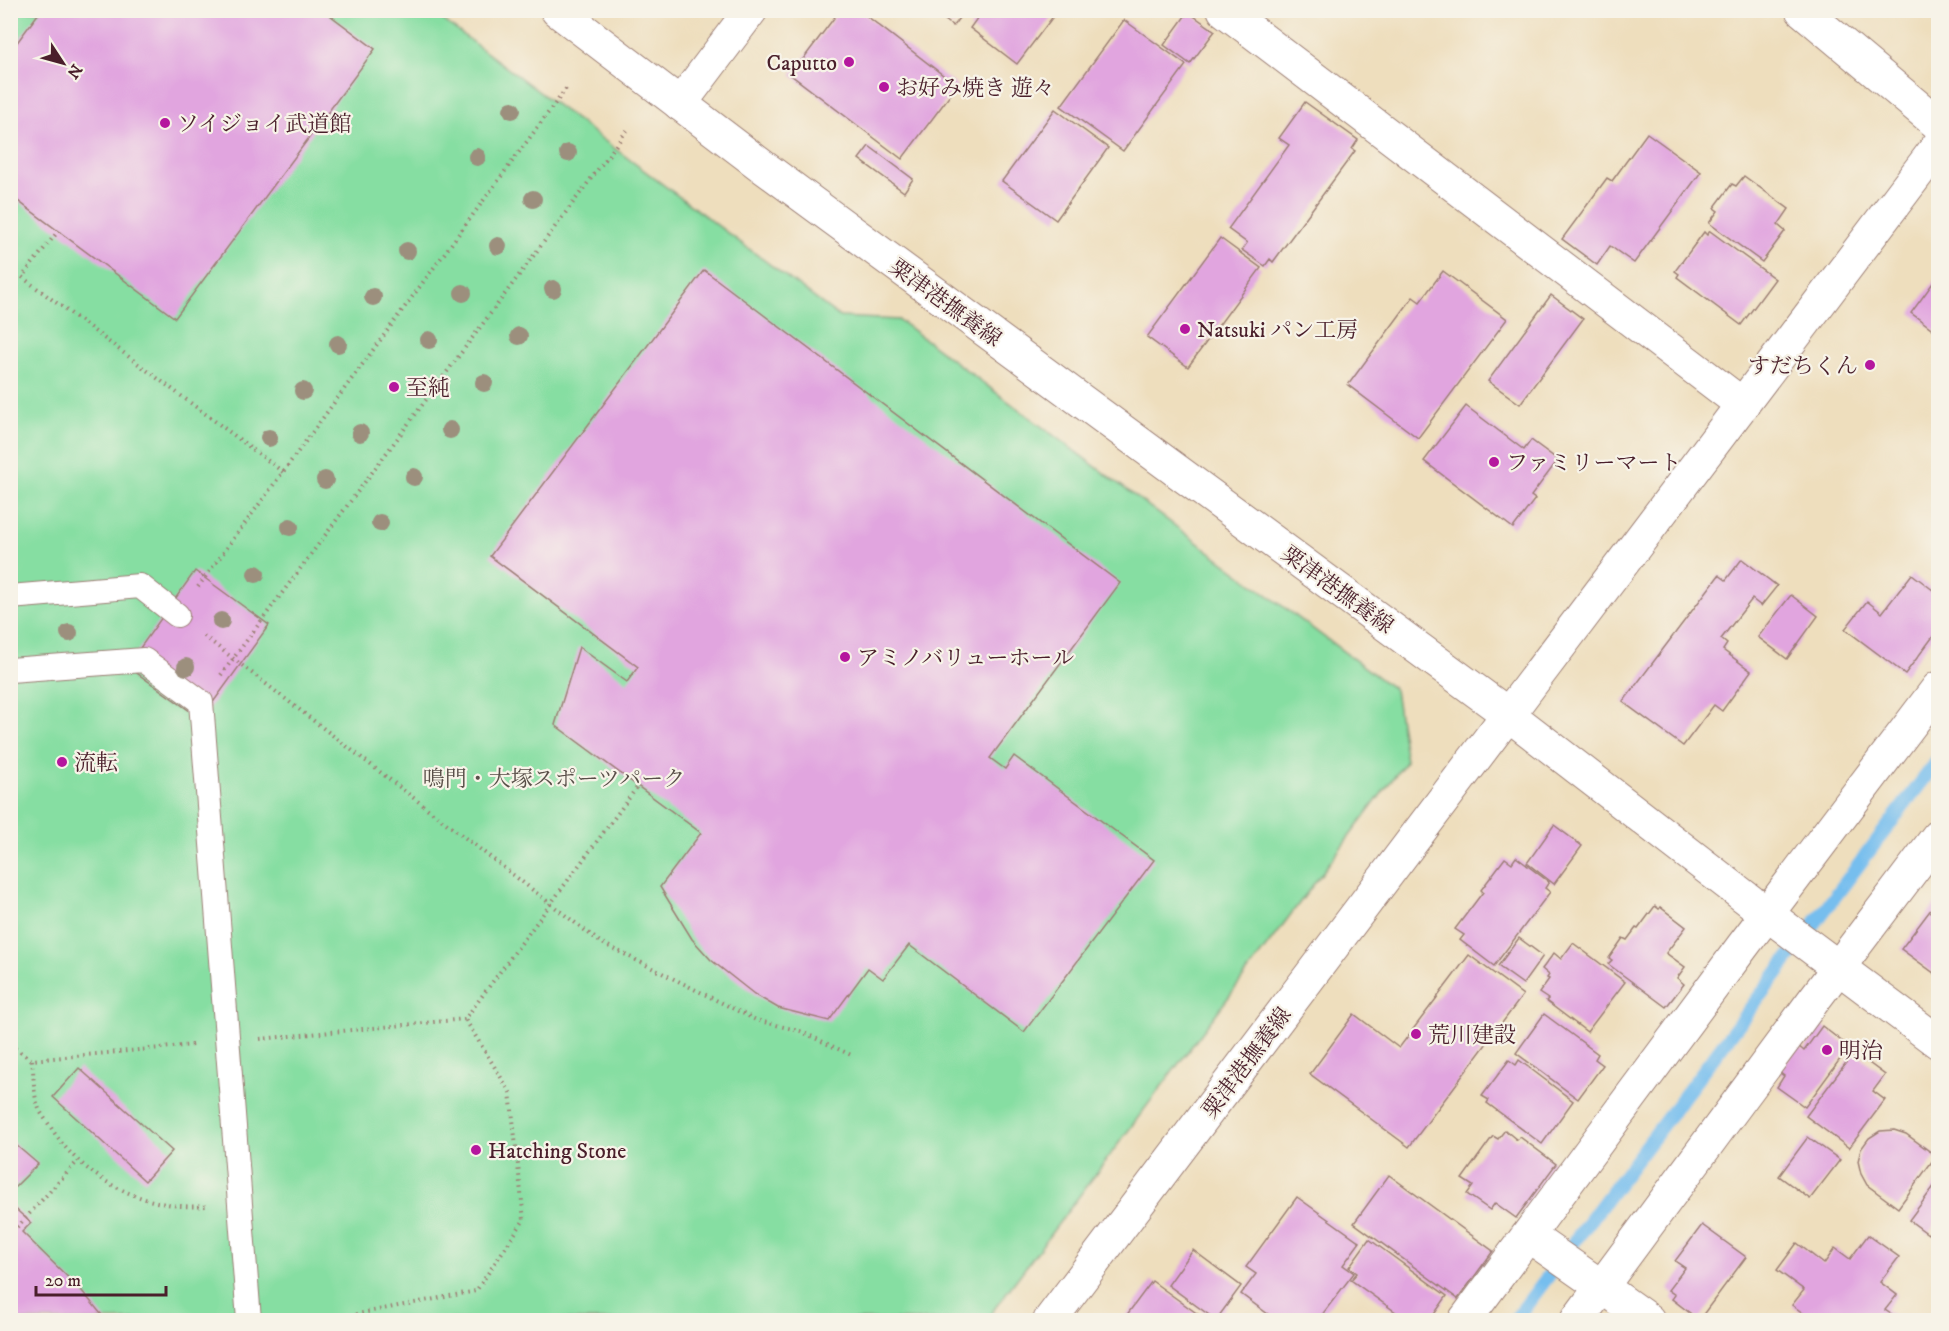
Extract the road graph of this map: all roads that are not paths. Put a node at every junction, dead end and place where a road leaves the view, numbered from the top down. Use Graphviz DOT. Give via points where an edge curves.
graph roads {
  1 [pos="557,10"];
  2 [pos="751,10"];
  3 [pos="1224,10"];
  4 [pos="1802,10"];
  5 [pos="680,104"];
  6 [pos="1938,124"];
  7 [pos="1938,146"];
  8 [pos="1743,405"];
  9 [pos="10,597"];
  10 [pos="177,615"];
  11 [pos="10,670"];
  12 [pos="1938,688"];
  13 [pos="1509,716"];
  14 [pos="1938,836"];
  15 [pos="1771,917"];
  16 [pos="1836,965"];
  17 [pos="1938,1042"];
  18 [pos="1534,1239"];
  19 [pos="1597,1283"];
  20 [pos="249,1320"];
  21 [pos="1050,1320"];
  22 [pos="1465,1320"];
  23 [pos="1577,1320"];
  24 [pos="1648,1320"];
  1 -- 5 [label="street, 粟津港撫養線"];
  2 -- 5 [label="street"];
  3 -- 8 [label="street"];
  4 -- 6 [label="street"];
  5 -- 13 [label="street, 粟津港撫養線"];
  7 -- 8 [label="street"];
  8 -- 13 [label="street"];
  9 -- 10 [label="lane" via="140,586"];
  11 -- 20 [label="lane" via="144,660 201,702"];
  12 -- 15 [label="street"];
  13 -- 15 [label="street"];
  13 -- 21 [label="street, 粟津港撫養線"];
  14 -- 16 [label="street"];
  15 -- 16 [label="street"];
  15 -- 18 [label="street"];
  16 -- 17 [label="street"];
  16 -- 19 [label="street"];
  18 -- 19 [label="street"];
  18 -- 22 [label="street"];
  19 -- 23 [label="street"];
  19 -- 24 [label="street"];
}
